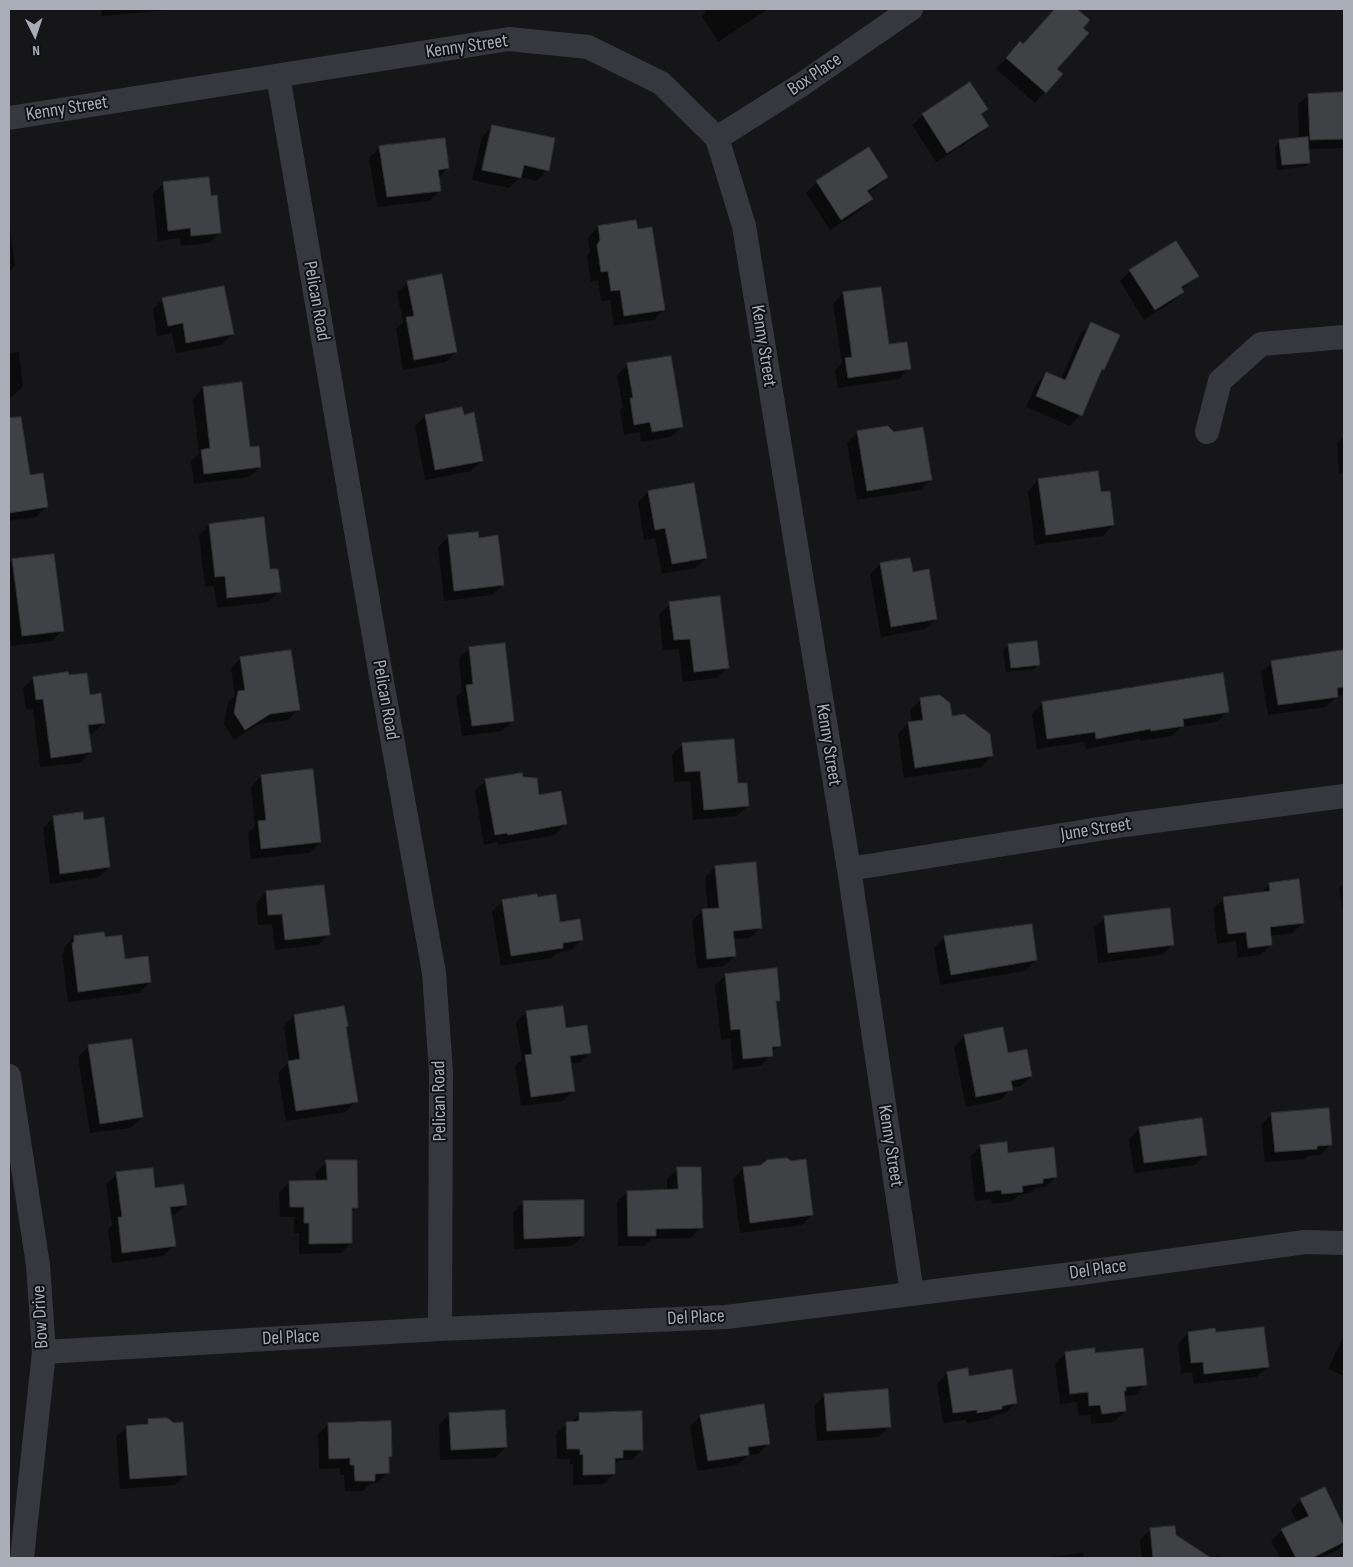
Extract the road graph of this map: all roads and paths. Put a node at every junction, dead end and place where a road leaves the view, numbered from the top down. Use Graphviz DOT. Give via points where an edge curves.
graph roads {
  1 [pos="911,9"];
  2 [pos="278,76"];
  3 [pos="9,118"];
  4 [pos="717,138"];
  5 [pos="1344,337"];
  6 [pos="1207,432"];
  7 [pos="1344,796"];
  8 [pos="849,869"];
  9 [pos="9,1076"];
  10 [pos="1344,1243"];
  11 [pos="912,1293"];
  12 [pos="440,1329"];
  13 [pos="44,1352"];
  14 [pos="22,1558"];
  1 -- 4 [label="street, Box Place"];
  2 -- 3 [label="street, Kenny Street"];
  2 -- 4 [label="street, Kenny Street" via="509,39 588,47 661,83"];
  2 -- 12 [label="street, Pelican Road" via="434,974 441,1072"];
  4 -- 8 [label="street, Kenny Street" via="744,226"];
  5 -- 6 [label="street" via="1261,344 1220,381"];
  7 -- 8 [label="street, June Street"];
  8 -- 11 [label="street, Kenny Street"];
  9 -- 13 [label="street, Bow Drive" via="38,1266"];
  10 -- 11 [label="street, Del Place" via="1304,1242"];
  11 -- 12 [label="street, Del Place" via="726,1317"];
  12 -- 13 [label="street, Del Place"];
  13 -- 14 [label="street, Bow Drive"];
}
